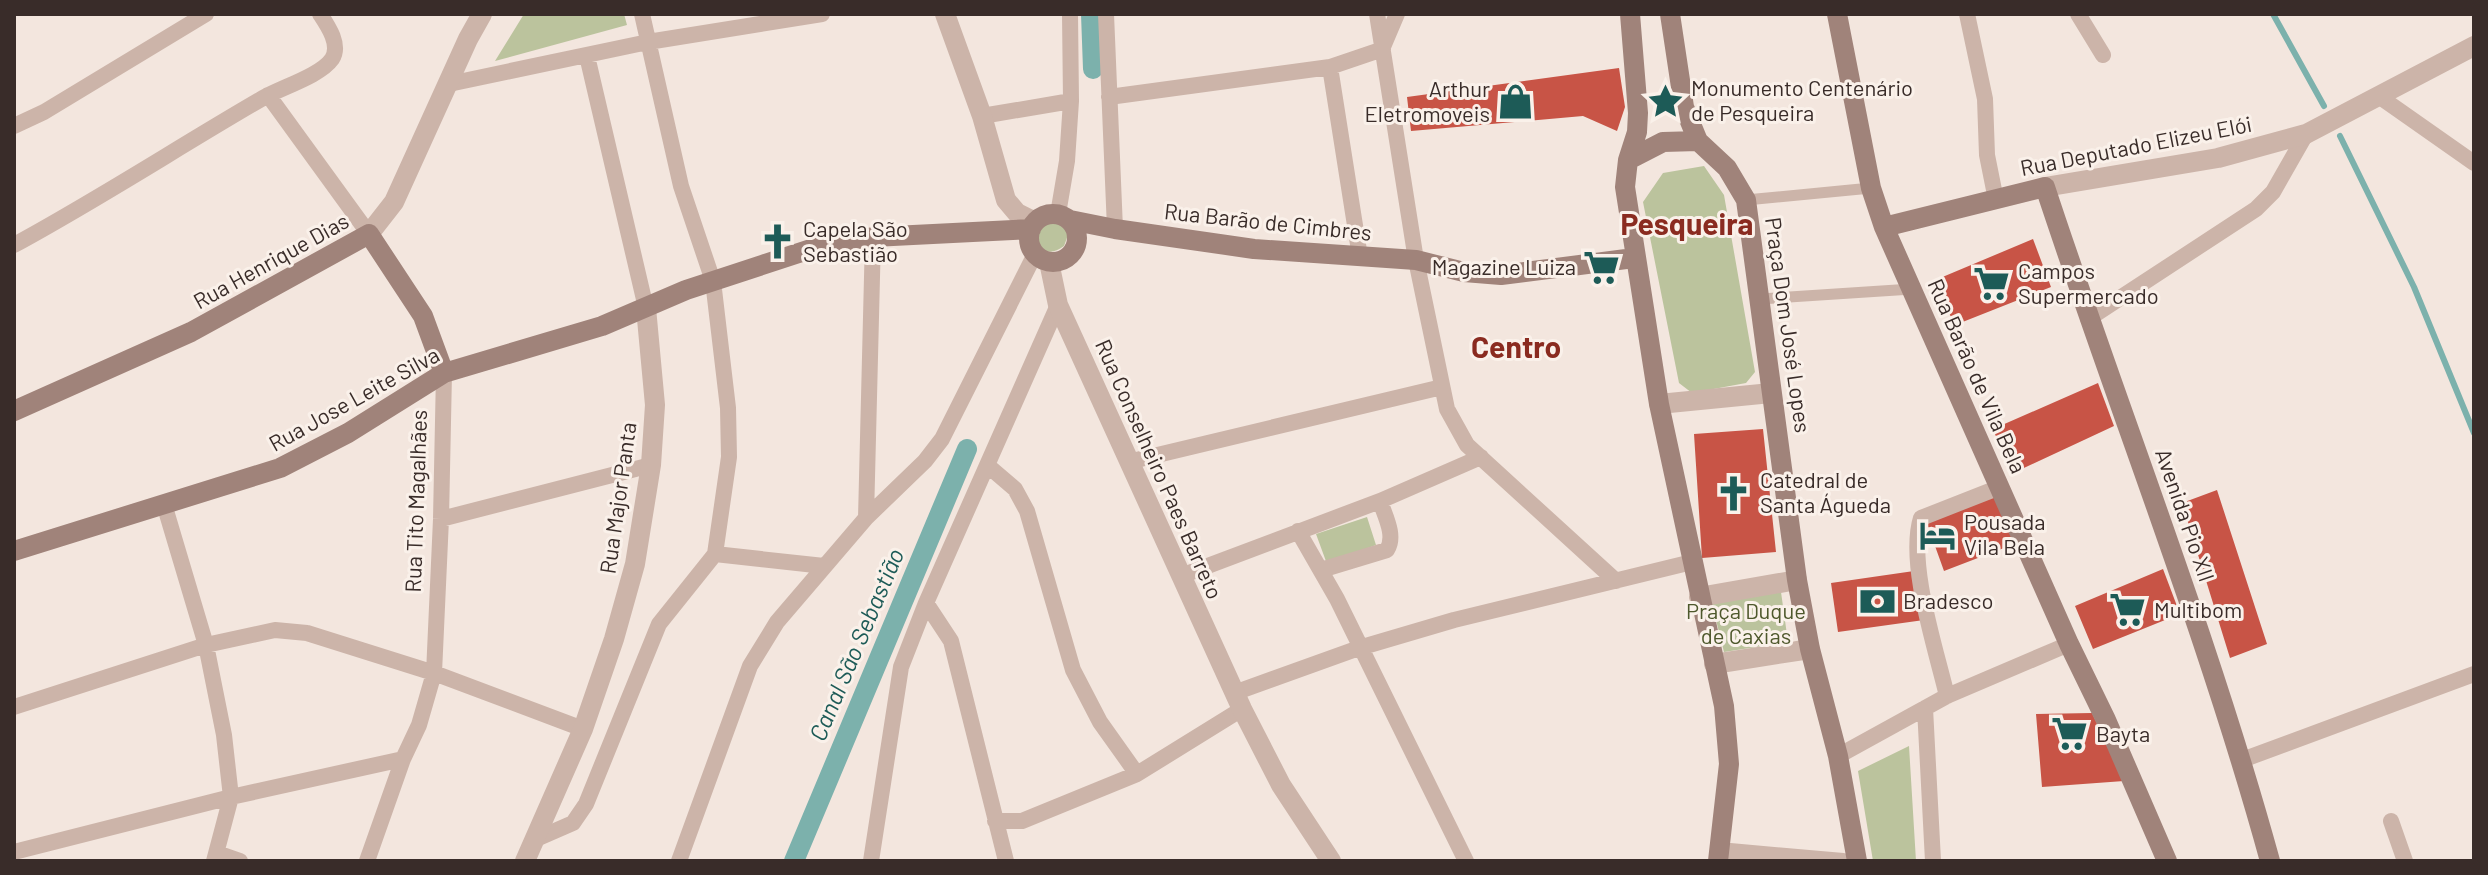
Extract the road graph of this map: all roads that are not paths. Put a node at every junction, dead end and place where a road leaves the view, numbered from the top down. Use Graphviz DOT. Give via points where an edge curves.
graph roads {
  1 [pos="206,14"];
  2 [pos="482,14"];
  3 [pos="642,14"];
  4 [pos="822,14"];
  5 [pos="945,14"];
  6 [pos="1070,14"];
  7 [pos="1106,14"];
  8 [pos="1377,14"];
  9 [pos="1397,14"];
  10 [pos="1630,14"];
  11 [pos="1670,14"];
  12 [pos="1837,14"];
  13 [pos="1967,14"];
  14 [pos="2078,14"];
  15 [pos="324,20"];
  16 [pos="724,21"];
  17 [pos="648,42"];
  18 [pos="2474,46"];
  19 [pos="1383,49"];
  20 [pos="2103,55"];
  21 [pos="587,56"];
  22 [pos="1330,67"];
  23 [pos="449,84"];
  24 [pos="268,95"];
  25 [pos="1109,97"];
  26 [pos="2380,97"];
  27 [pos="1071,101"];
  28 [pos="982,116"];
  29 [pos="14,126"];
  30 [pos="2306,134"];
  31 [pos="1698,141"];
  32 [pos="1628,160"];
  33 [pos="2474,163"];
  34 [pos="2045,187"];
  35 [pos="1871,188"];
  36 [pos="1746,200"];
  37 [pos="1996,200"];
  38 [pos="1064,217"];
  39 [pos="1033,226"];
  40 [pos="1884,227"];
  41 [pos="1115,229"];
  42 [pos="369,234"];
  43 [pos="873,237"];
  44 [pos="14,245"];
  45 [pos="1076,247"];
  46 [pos="1360,257"];
  47 [pos="1042,258"];
  48 [pos="1634,258"];
  49 [pos="1416,260"];
  50 [pos="713,281"];
  51 [pos="1912,289"];
  52 [pos="1760,299"];
  53 [pos="1058,305"];
  54 [pos="646,308"];
  55 [pos="2088,319"];
  56 [pos="444,373"];
  57 [pos="1442,387"];
  58 [pos="1771,393"];
  59 [pos="1659,404"];
  60 [pos="14,411"];
  61 [pos="1481,457"];
  62 [pos="1128,462"];
  63 [pos="651,465"];
  64 [pos="987,465"];
  65 [pos="2000,487"];
  66 [pos="1380,501"];
  67 [pos="164,504"];
  68 [pos="866,518"];
  69 [pos="441,519"];
  70 [pos="1298,531"];
  71 [pos="14,551"];
  72 [pos="715,554"];
  73 [pos="1692,562"];
  74 [pos="824,566"];
  75 [pos="1321,570"];
  76 [pos="1181,576"];
  77 [pos="1797,580"];
  78 [pos="1616,581"];
  79 [pos="1699,597"];
  80 [pos="926,603"];
  81 [pos="2069,644"];
  82 [pos="206,645"];
  83 [pos="1359,648"];
  84 [pos="1810,649"];
  85 [pos="1714,664"];
  86 [pos="434,673"];
  87 [pos="2474,674"];
  88 [pos="1947,696"];
  89 [pos="1238,701"];
  90 [pos="14,707"];
  91 [pos="1925,708"];
  92 [pos="583,729"];
  93 [pos="1838,756"];
  94 [pos="403,759"];
  95 [pos="2242,760"];
  96 [pos="1137,774"];
  97 [pos="231,797"];
  98 [pos="995,821"];
  99 [pos="2391,821"];
  100 [pos="534,840"];
  101 [pos="14,852"];
  102 [pos="1719,855"];
  103 [pos="216,857"];
  104 [pos="240,861"];
  105 [pos="367,861"];
  106 [pos="525,861"];
  107 [pos="679,861"];
  108 [pos="871,861"];
  109 [pos="1006,861"];
  110 [pos="1331,861"];
  111 [pos="1466,861"];
  112 [pos="1843,861"];
  113 [pos="1857,861"];
  114 [pos="1933,861"];
  115 [pos="2167,861"];
  116 [pos="2270,861"];
  117 [pos="2405,861"];
  1 -- 29 [label="street"];
  2 -- 23 [label="street, Rua Henrique Dias"];
  3 -- 17 [label="street"];
  4 -- 16 [label="street"];
  5 -- 28 [label="street"];
  6 -- 27 [label="street"];
  7 -- 25 [label="street"];
  8 -- 19 [label="street"];
  9 -- 19 [label="street"];
  10 -- 32 [label="main road" via="1638,113"];
  11 -- 31 [label="main road" via="1684,107"];
  12 -- 35 [label="main road, Rua Barão de Vila Bela"];
  13 -- 37 [label="street" via="1985,99 1987,155"];
  14 -- 20 [label="street"];
  15 -- 24 [label="street" via="335,55 325,67"];
  16 -- 17 [label="street"];
  17 -- 21 [label="street"];
  17 -- 50 [label="street" via="681,186"];
  18 -- 26 [label="street, Rua Deputado Elizeu Elói"];
  19 -- 22 [label="street"];
  19 -- 49 [label="street"];
  21 -- 23 [label="street"];
  21 -- 54 [label="street, Rua Major Panta"];
  22 -- 25 [label="street"];
  22 -- 46 [label="street"];
  23 -- 42 [label="street, Rua Henrique Dias" via="394,202"];
  24 -- 42 [label="street, Rua Tito Magalhães"];
  24 -- 44 [label="street"];
  25 -- 41 [label="street"];
  26 -- 30 [label="street, Rua Deputado Elizeu Elói"];
  26 -- 33 [label="street"];
  27 -- 28 [label="street"];
  27 -- 38 [label="street"];
  28 -- 39 [label="street" via="1006,200"];
  30 -- 34 [label="street, Rua Deputado Elizeu Elói" via="2218,158"];
  30 -- 55 [label="street" via="2273,192 2256,209"];
  31 -- 32 [label="main road" via="1663,142"];
  31 -- 36 [label="main road, Praça Dom José Lopes" via="1727,168"];
  32 -- 48 [label="main road" via="1625,187"];
  34 -- 37 [label="main road, Rua Deputado Elizeu Elói"];
  34 -- 55 [label="main road, Avenida Pio XII"];
  35 -- 36 [label="street"];
  35 -- 40 [label="main road, Rua Barão de Vila Bela"];
  36 -- 52 [label="main road, Praça Dom José Lopes"];
  37 -- 40 [label="main road, Rua Deputado Elizeu Elói"];
  38 -- 39 [label="main road" via="1042,216"];
  38 -- 41 [label="main road, Rua Barão de Cimbres"];
  38 -- 45 [label="main road" via="1077,230"];
  39 -- 43 [label="main road, Rua Jose Leite Silva"];
  39 -- 47 [label="main road" via="1030,246"];
  40 -- 51 [label="main road, Rua Barão de Vila Bela"];
  41 -- 45 [label="main road"];
  41 -- 46 [label="main road, Rua Barão de Cimbres" via="1254,249"];
  42 -- 56 [label="main road, Rua Tito Magalhães" via="423,316"];
  42 -- 60 [label="main road, Rua Henrique Dias" via="191,332"];
  43 -- 50 [label="main road, Rua Jose Leite Silva" via="817,247"];
  43 -- 68 [label="street"];
  45 -- 47 [label="main road" via="1065,260"];
  46 -- 49 [label="main road, Rua Barão de Cimbres"];
  47 -- 53 [label="street, Rua Conselheiro Paes Barreto"];
  47 -- 68 [label="street" via="942,439"];
  48 -- 49 [label="main road, Rua Barão de Cimbres" via="1501,275"];
  48 -- 59 [label="main road"];
  49 -- 57 [label="street"];
  50 -- 54 [label="main road, Rua Jose Leite Silva"];
  50 -- 72 [label="street" via="729,457"];
  51 -- 52 [label="street"];
  51 -- 65 [label="main road, Rua Barão de Vila Bela"];
  52 -- 58 [label="main road, Praça Dom José Lopes"];
  53 -- 62 [label="street, Rua Conselheiro Paes Barreto"];
  53 -- 64 [label="street"];
  54 -- 56 [label="main road, Rua Jose Leite Silva"];
  54 -- 63 [label="street, Rua Major Panta" via="655,405"];
  55 -- 95 [label="main road, Avenida Pio XII" via="2148,478"];
  56 -- 67 [label="main road, Rua Jose Leite Silva" via="280,468"];
  56 -- 69 [label="street, Rua Tito Magalhães"];
  57 -- 61 [label="street" via="1456,428"];
  57 -- 62 [label="street"];
  58 -- 59 [label="street"];
  58 -- 77 [label="main road, Praça Dom José Lopes"];
  59 -- 73 [label="main road"];
  61 -- 66 [label="street"];
  61 -- 78 [label="street"];
  62 -- 76 [label="street, Rua Conselheiro Paes Barreto"];
  63 -- 69 [label="street"];
  63 -- 92 [label="street, Rua Major Panta" via="635,564"];
  64 -- 80 [label="street"];
  64 -- 96 [label="street" via="1015,489 1027,511 1073,670 1100,722"];
  65 -- 81 [label="main road, Rua Barão de Vila Bela"];
  65 -- 88 [label="street" via="1921,518 1917,565"];
  66 -- 70 [label="street"];
  66 -- 75 [label="street" via="1391,537 1387,550"];
  67 -- 71 [label="main road, Rua Jose Leite Silva"];
  67 -- 82 [label="street"];
  68 -- 74 [label="street"];
  69 -- 86 [label="street, Rua Tito Magalhães"];
  70 -- 75 [label="street"];
  70 -- 76 [label="street"];
  72 -- 74 [label="street"];
  72 -- 100 [label="street" via="659,624 586,804 573,823"];
  73 -- 78 [label="street"];
  73 -- 79 [label="main road"];
  74 -- 107 [label="street" via="777,622 750,666"];
  75 -- 83 [label="street"];
  76 -- 89 [label="street, Rua Conselheiro Paes Barreto"];
  77 -- 79 [label="street"];
  77 -- 84 [label="main road, Praça Dom José Lopes"];
  78 -- 83 [label="street"];
  79 -- 85 [label="main road"];
  80 -- 98 [label="street" via="951,641"];
  80 -- 108 [label="street" via="901,667"];
  81 -- 88 [label="street"];
  81 -- 115 [label="main road, Rua Barão de Vila Bela"];
  82 -- 86 [label="street" via="275,630 307,633"];
  82 -- 90 [label="street"];
  82 -- 97 [label="street"];
  83 -- 89 [label="street"];
  83 -- 111 [label="street"];
  84 -- 85 [label="street"];
  84 -- 93 [label="main road, Praça Dom José Lopes"];
  85 -- 102 [label="main road" via="1729,764"];
  86 -- 92 [label="street"];
  86 -- 94 [label="street, Rua Tito Magalhães"];
  87 -- 95 [label="street"];
  88 -- 91 [label="street"];
  89 -- 96 [label="street"];
  89 -- 110 [label="street, Rua Conselheiro Paes Barreto" via="1281,785"];
  91 -- 93 [label="street"];
  91 -- 114 [label="street"];
  92 -- 100 [label="street, Rua Major Panta"];
  93 -- 113 [label="main road, Praça Dom José Lopes"];
  94 -- 97 [label="street"];
  94 -- 105 [label="street, Rua Tito Magalhães"];
  95 -- 116 [label="main road, Avenida Pio XII"];
  96 -- 98 [label="street" via="1022,821"];
  97 -- 101 [label="street"];
  97 -- 103 [label="street"];
  98 -- 109 [label="street"];
  99 -- 117 [label="street"];
  100 -- 106 [label="street, Rua Major Panta"];
  102 -- 112 [label="street"];
  103 -- 104 [label="street"];
}
